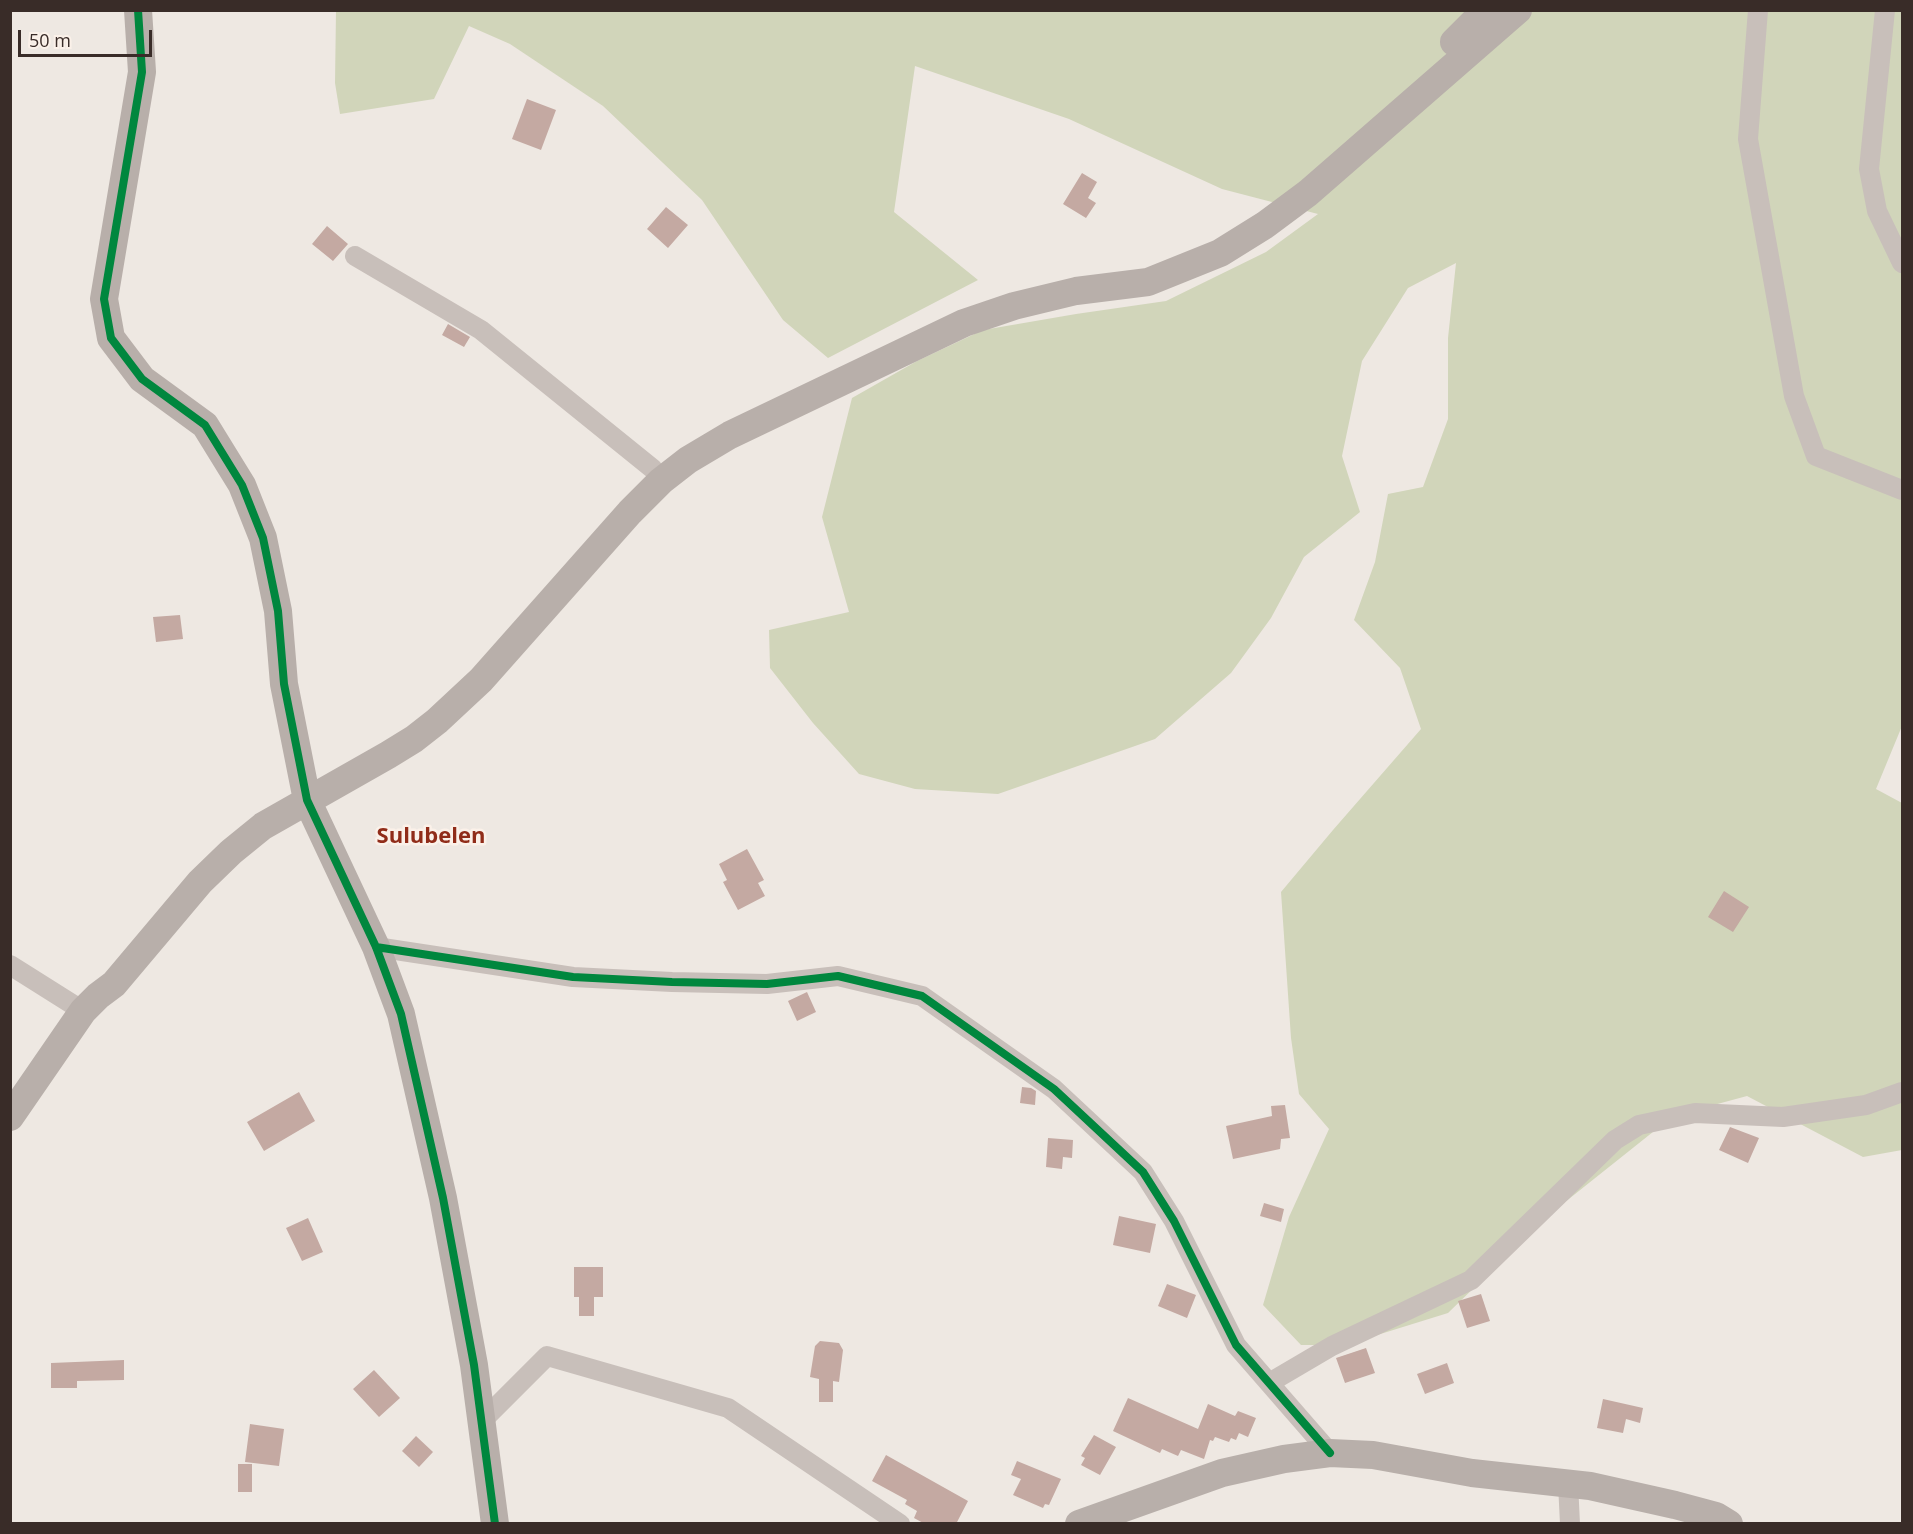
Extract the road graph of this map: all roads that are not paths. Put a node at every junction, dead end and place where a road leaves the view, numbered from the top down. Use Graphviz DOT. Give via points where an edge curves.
graph roads {
  1 [pos="138,10"];
  2 [pos="1486,10"];
  3 [pos="1518,10"];
  4 [pos="1758,10"];
  5 [pos="1885,10"];
  6 [pos="355,256"];
  7 [pos="1902,263"];
  8 [pos="826,382"];
  9 [pos="653,469"];
  10 [pos="1902,490"];
  11 [pos="306,793"];
  12 [pos="376,947"];
  13 [pos="10,965"];
  14 [pos="91,1004"];
  15 [pos="1902,1092"];
  16 [pos="10,1117"];
  17 [pos="1269,1383"];
  18 [pos="482,1421"];
  19 [pos="1329,1453"];
  20 [pos="1568,1483"];
  21 [pos="495,1524"];
  22 [pos="900,1524"];
  23 [pos="1079,1524"];
  24 [pos="1570,1524"];
  25 [pos="1729,1524"];
  1 -- 11 [label="main road" via="142,72 104,299 111,338 142,379 205,425 242,485 263,538 278,610 284,684"];
  2 -- 8 [label="main road" via="1306,175 1223,237 1143,269 1022,288 974,302"];
  3 -- 8 [label="main road" via="1308,193 1220,253 1148,282 1076,291 1014,306"];
  4 -- 10 [label="street" via="1748,139 1794,396 1816,456"];
  5 -- 7 [label="street" via="1869,169 1877,211"];
  6 -- 9 [label="street" via="481,330"];
  8 -- 9 [label="main road" via="714,428"];
  8 -- 11 [label="main road" via="688,460 661,481 481,680 437,721 405,744"];
  9 -- 11 [label="main road" via="457,685 385,742"];
  11 -- 12 [label="main road"];
  11 -- 14 [label="main road" via="231,852 200,882 114,984"];
  12 -- 17 [label="street" via="573,977 767,984 838,976 922,996 1054,1089 1143,1172 1174,1221 1236,1345"];
  12 -- 18 [label="main road" via="400,1014 443,1198"];
  13 -- 14 [label="street"];
  14 -- 16 [label="main road"];
  15 -- 17 [label="street" via="1866,1105 1783,1117 1695,1113 1639,1125 1615,1140 1471,1280 1332,1346"];
  17 -- 19 [label="street"];
  18 -- 21 [label="main road"];
  18 -- 22 [label="street" via="547,1356 728,1408"];
  19 -- 20 [label="main road" via="1373,1455 1472,1473"];
  19 -- 23 [label="main road" via="1222,1473"];
  20 -- 24 [label="street"];
  20 -- 25 [label="main road" via="1675,1505 1716,1516"];
}
